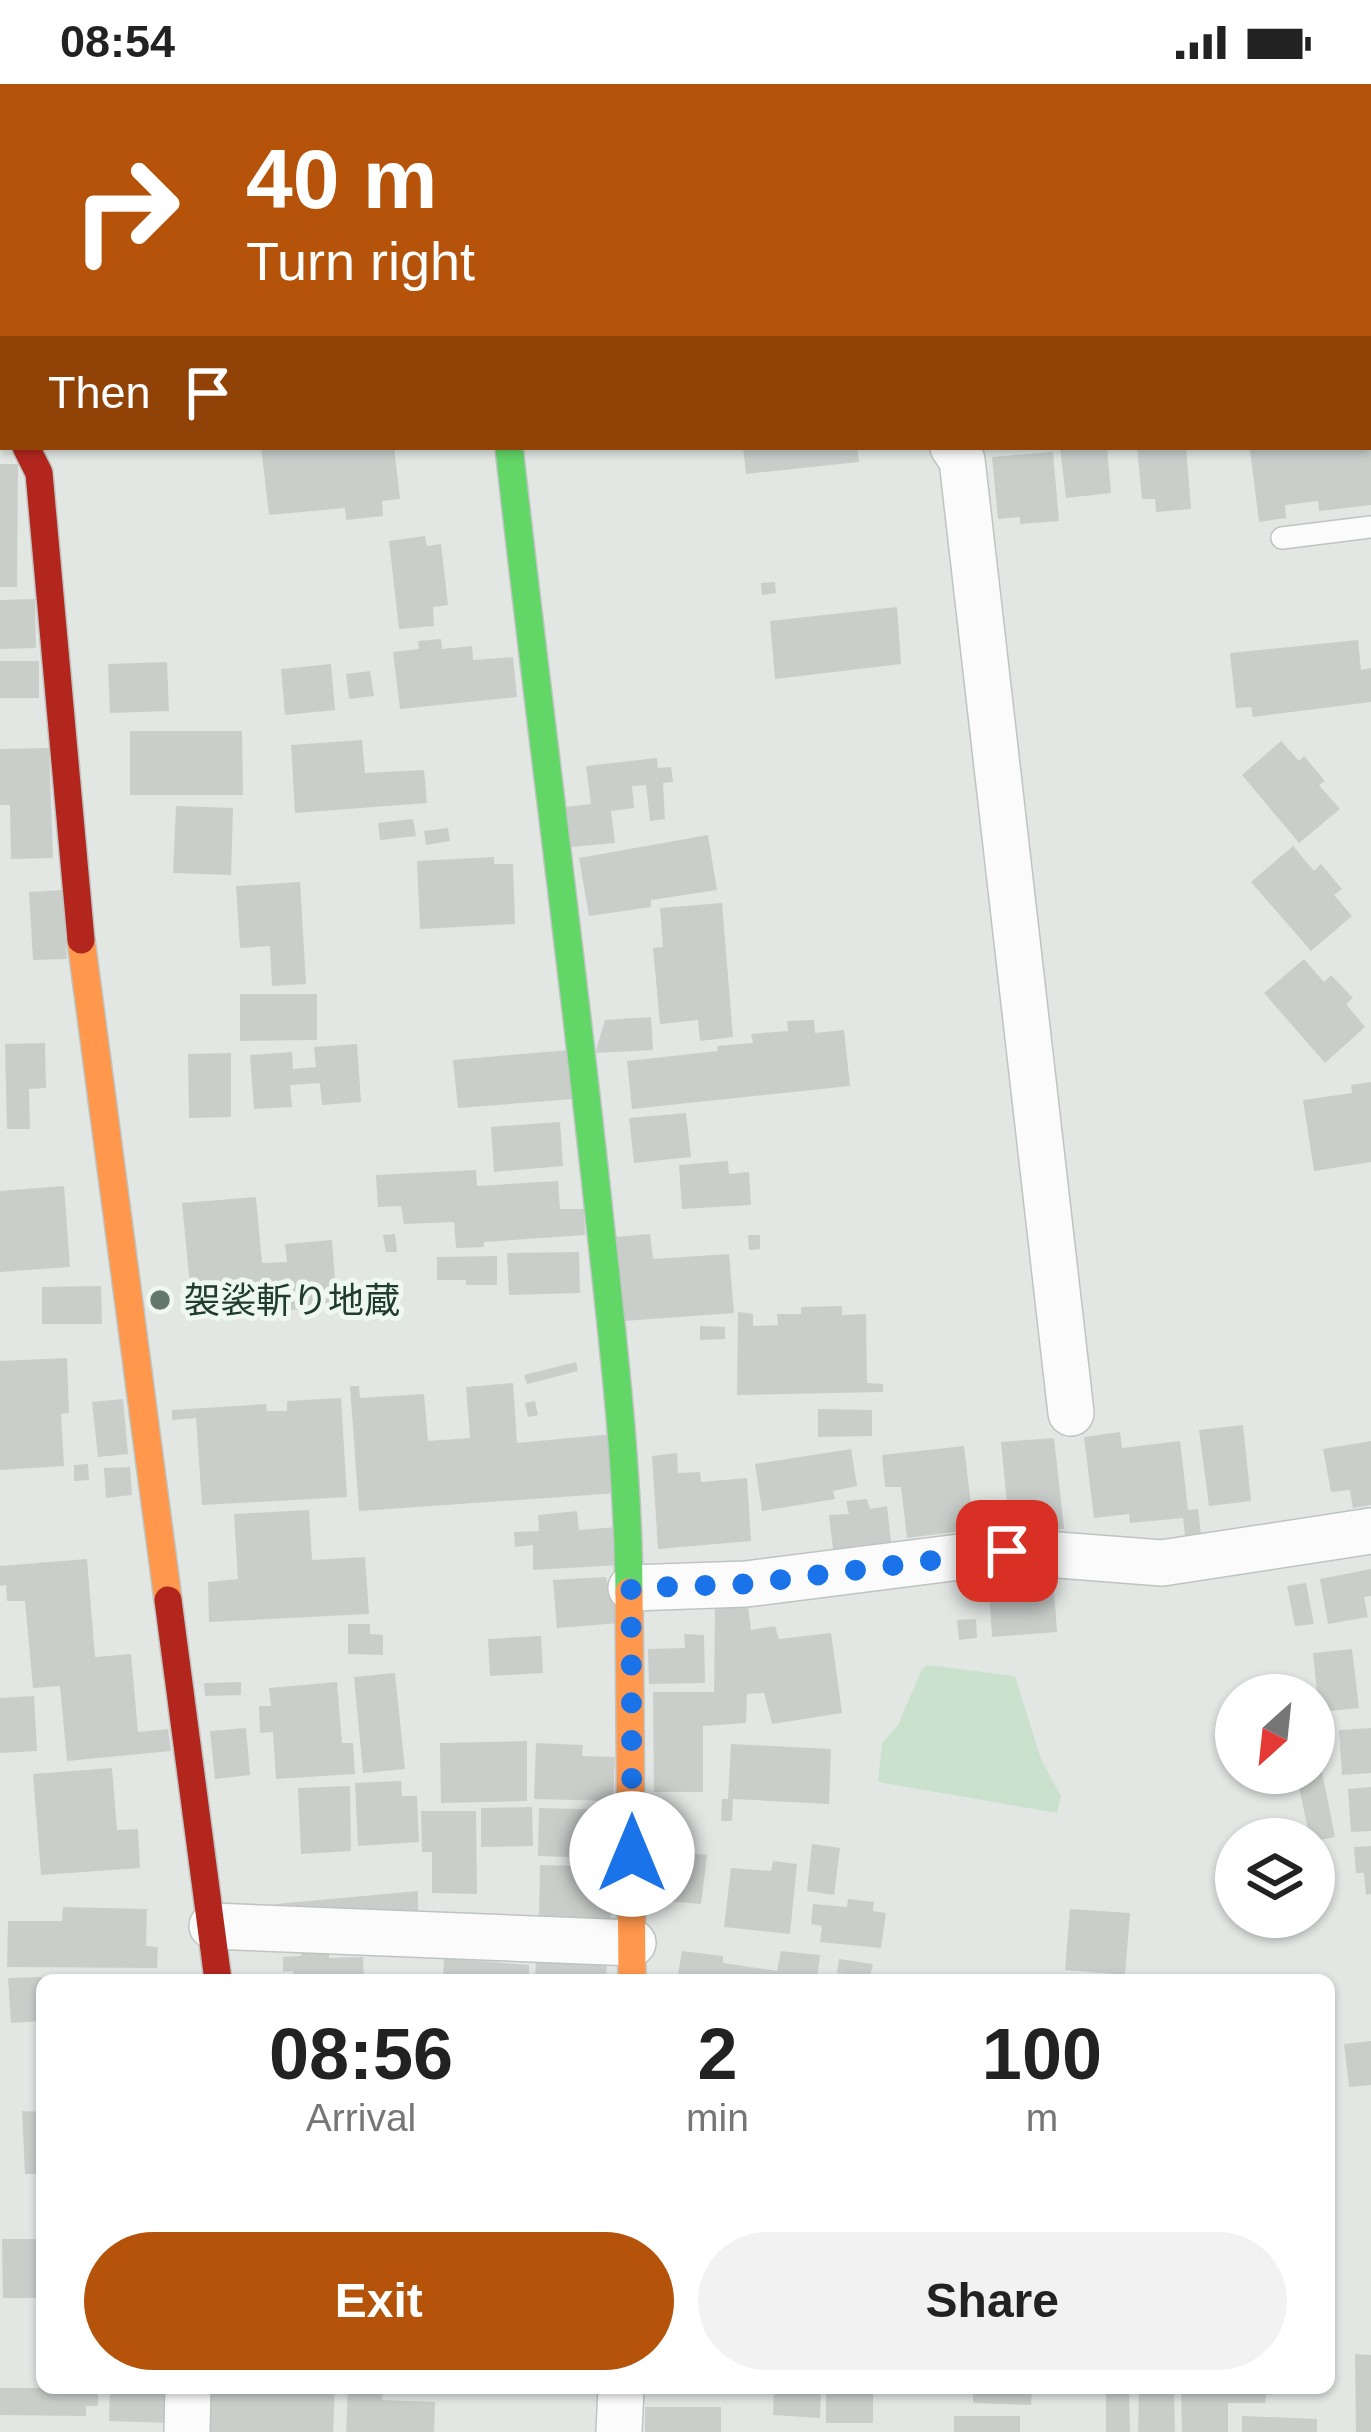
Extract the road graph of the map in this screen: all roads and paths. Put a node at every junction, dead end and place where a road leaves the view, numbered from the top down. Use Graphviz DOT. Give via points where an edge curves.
graph roads {
  1 [pos="27,450"];
  2 [pos="509,450"];
  3 [pos="955,450"];
  4 [pos="1371,527"];
  5 [pos="1282,538"];
  6 [pos="1071,1413"];
  7 [pos="1371,1531"];
  8 [pos="631,1588"];
  9 [pos="212,1926"];
  10 [pos="632,1961"];
  11 [pos="217,1974"];
  12 [pos="188,2394"];
  13 [pos="620,2394"];
  14 [pos="188,2432"];
  15 [pos="620,2432"];
  1 -- 9 [label="street" via="38,473 81,938"];
  2 -- 8 [label="street" via="614,1342"];
  3 -- 6 [label="street"];
  4 -- 5 [label="lane"];
  7 -- 8 [label="street" via="1162,1563 1007,1551 746,1584"];
  8 -- 10 [label="street"];
  9 -- 10 [label="street"];
  9 -- 11 [label="street"];
  12 -- 14 [label="street"];
  13 -- 15 [label="street"];
}
